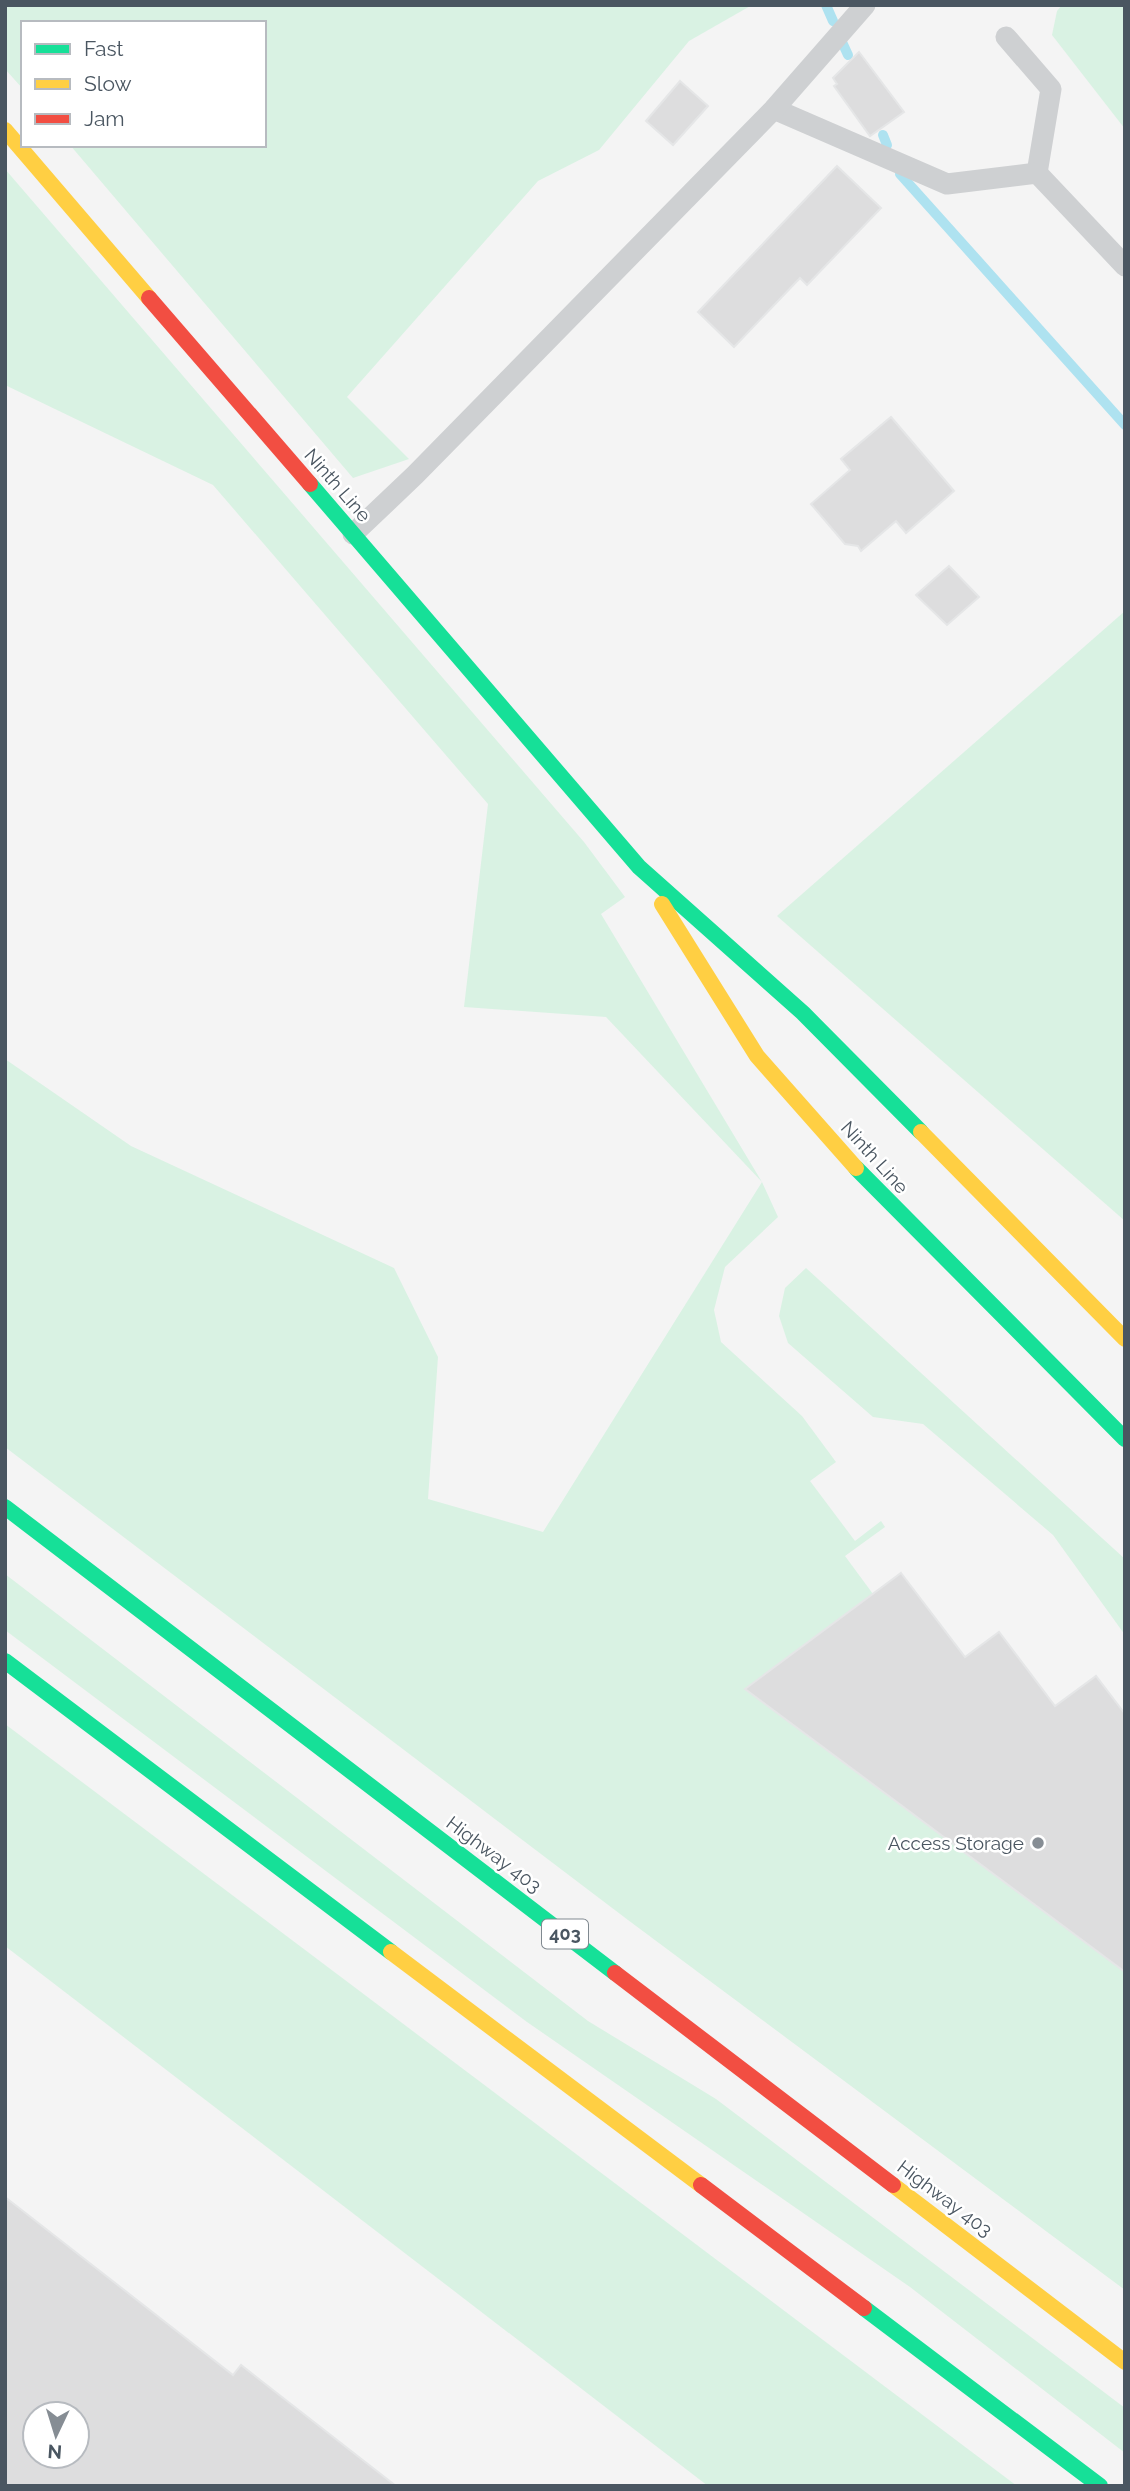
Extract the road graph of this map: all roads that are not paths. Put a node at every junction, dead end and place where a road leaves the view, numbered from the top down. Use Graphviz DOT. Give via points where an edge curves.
graph roads {
  1 [pos="865,5"];
  2 [pos="1006,37"];
  3 [pos="774,109"];
  4 [pos="5,130"];
  5 [pos="1037,173"];
  6 [pos="1125,265"];
  7 [pos="353,534"];
  8 [pos="639,867"];
  9 [pos="1125,1339"];
  10 [pos="1125,1439"];
  11 [pos="5,1507"];
  12 [pos="5,1661"];
  13 [pos="1125,2362"];
  14 [pos="1100,2486"];
  1 -- 3 [label="lane"];
  2 -- 5 [label="lane" via="1051,89"];
  3 -- 5 [label="lane" via="947,184"];
  3 -- 7 [label="lane"];
  4 -- 7 [label="main road, Ninth Line"];
  5 -- 6 [label="lane"];
  7 -- 8 [label="main road, Ninth Line"];
  8 -- 9 [label="main road, Ninth Line" via="803,1013"];
  8 -- 10 [label="main road, Ninth Line" via="765,1066 887,1202"];
  11 -- 13 [label="main road, Highway 403 / 403"];
  12 -- 14 [label="main road"];
}
